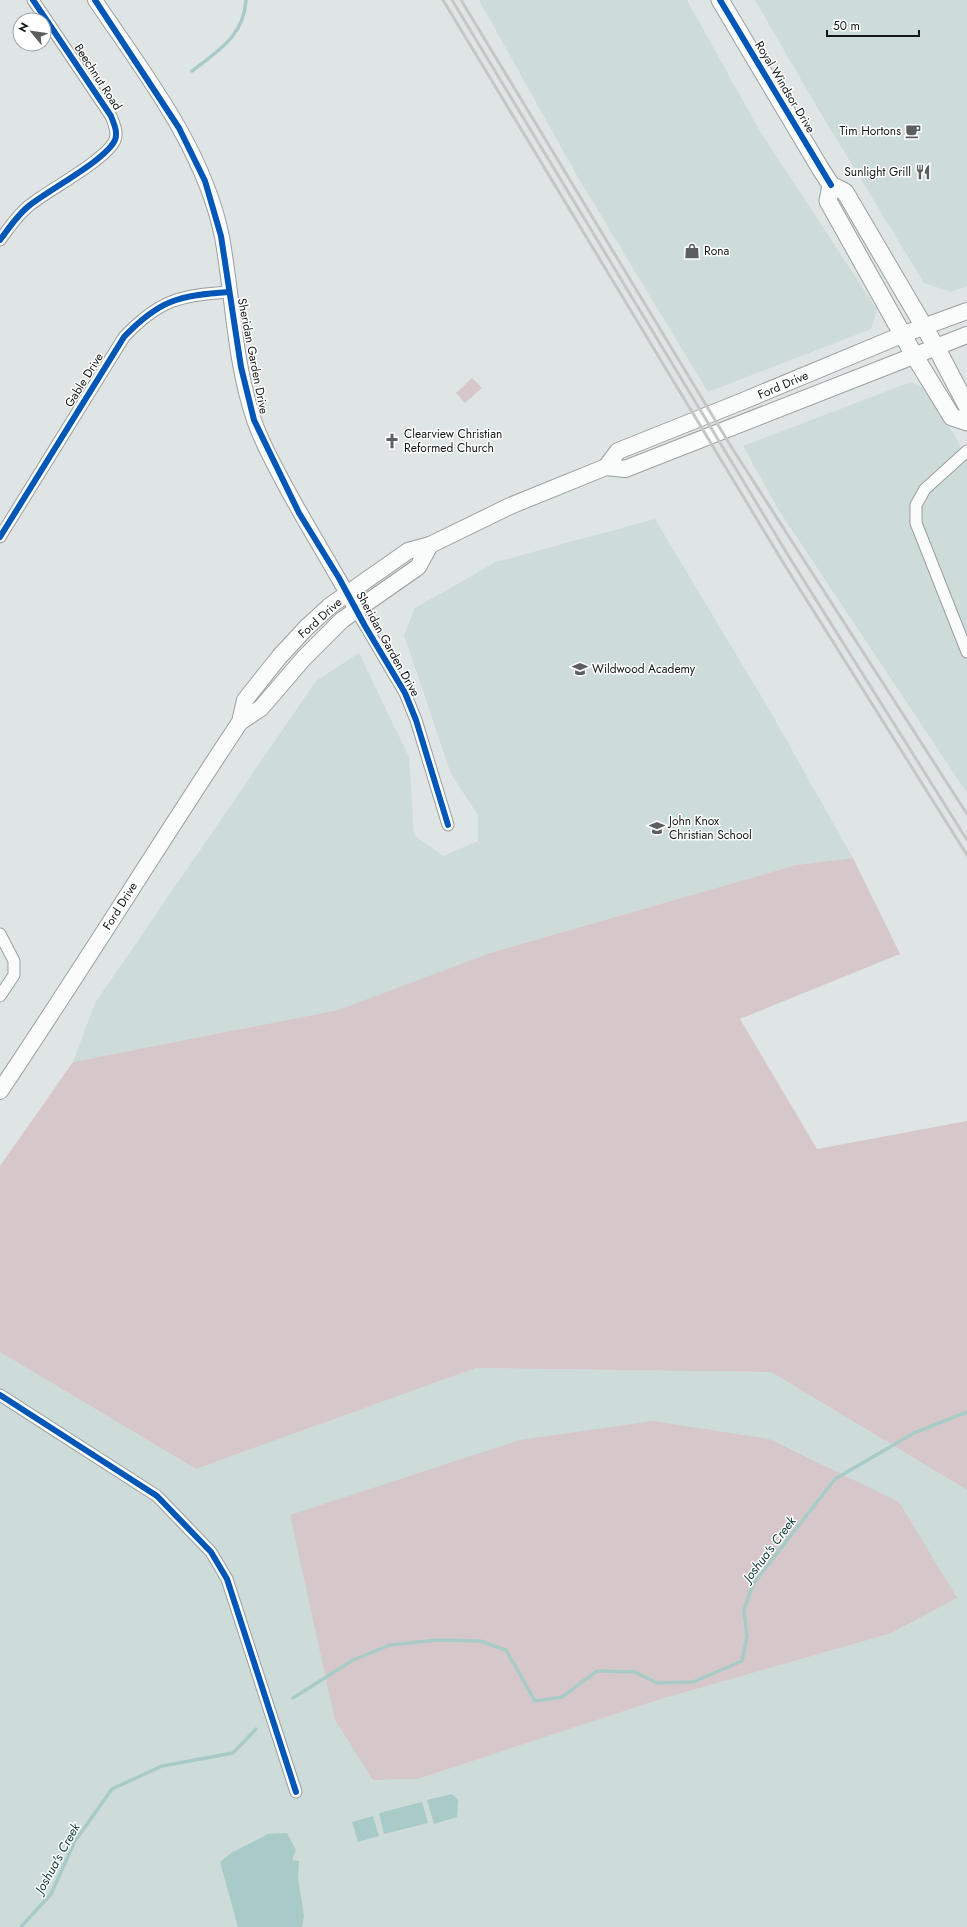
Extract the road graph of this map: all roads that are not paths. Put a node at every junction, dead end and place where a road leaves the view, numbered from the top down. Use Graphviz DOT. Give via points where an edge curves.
graph roads {
  1 [pos="33,0"];
  2 [pos="95,0"];
  3 [pos="720,0"];
  4 [pos="831,185"];
  5 [pos="0,240"];
  6 [pos="229,292"];
  7 [pos="967,311"];
  8 [pos="924,327"];
  9 [pos="904,334"];
  10 [pos="967,335"];
  11 [pos="936,347"];
  12 [pos="914,355"];
  13 [pos="967,406"];
  14 [pos="967,422"];
  15 [pos="967,451"];
  16 [pos="606,467"];
  17 [pos="4,523"];
  18 [pos="0,537"];
  19 [pos="430,546"];
  20 [pos="347,594"];
  21 [pos="356,610"];
  22 [pos="967,652"];
  23 [pos="240,722"];
  24 [pos="448,825"];
  25 [pos="0,934"];
  26 [pos="0,996"];
  27 [pos="0,1091"];
  28 [pos="0,1395"];
  29 [pos="296,1792"];
  1 -- 5 [label="street, Beechnut Road" via="111,116 116,129 116,139 107,153 29,206"];
  2 -- 6 [label="street, Sheridan Garden Drive" via="179,128 205,181 221,236"];
  3 -- 4 [label="main road, Royal Windsor Drive"];
  4 -- 8 [label="main road, Royal Windsor Drive" via="845,192"];
  4 -- 9 [label="main road" via="828,201"];
  6 -- 17 [label="street, Gable Drive" via="178,298 157,307 139,320 124,336"];
  6 -- 20 [label="street, Sheridan Garden Drive" via="241,367 254,420 299,513"];
  7 -- 8 [label="main road, Ford Drive"];
  8 -- 9 [label="main road, Ford Drive"];
  8 -- 11 [label="main road, Royal Windsor Drive"];
  9 -- 12 [label="main road"];
  9 -- 16 [label="main road, Ford Drive" via="618,451"];
  10 -- 11 [label="main road, Ford Drive"];
  11 -- 12 [label="main road, Ford Drive"];
  11 -- 13 [label="main road, Royal Windsor Drive"];
  12 -- 14 [label="main road" via="952,417"];
  12 -- 16 [label="main road, Ford Drive" via="625,469"];
  15 -- 22 [label="street" via="925,488 916,505 916,523"];
  16 -- 19 [label="main road, Ford Drive" via="510,506"];
  17 -- 18 [label="street, Gable Drive"];
  19 -- 20 [label="main road, Ford Drive" via="408,551"];
  19 -- 21 [label="main road, Ford Drive" via="418,567"];
  20 -- 21 [label="street, Sheridan Garden Drive"];
  20 -- 23 [label="main road, Ford Drive" via="307,627 280,656 245,700"];
  21 -- 23 [label="main road, Ford Drive" via="330,631 261,708"];
  21 -- 24 [label="street, Sheridan Garden Drive" via="405,693 416,720"];
  23 -- 27 [label="main road, Ford Drive"];
  25 -- 26 [label="street" via="14,961 14,975"];
  28 -- 29 [label="street" via="157,1496 211,1552 227,1579"];
}
